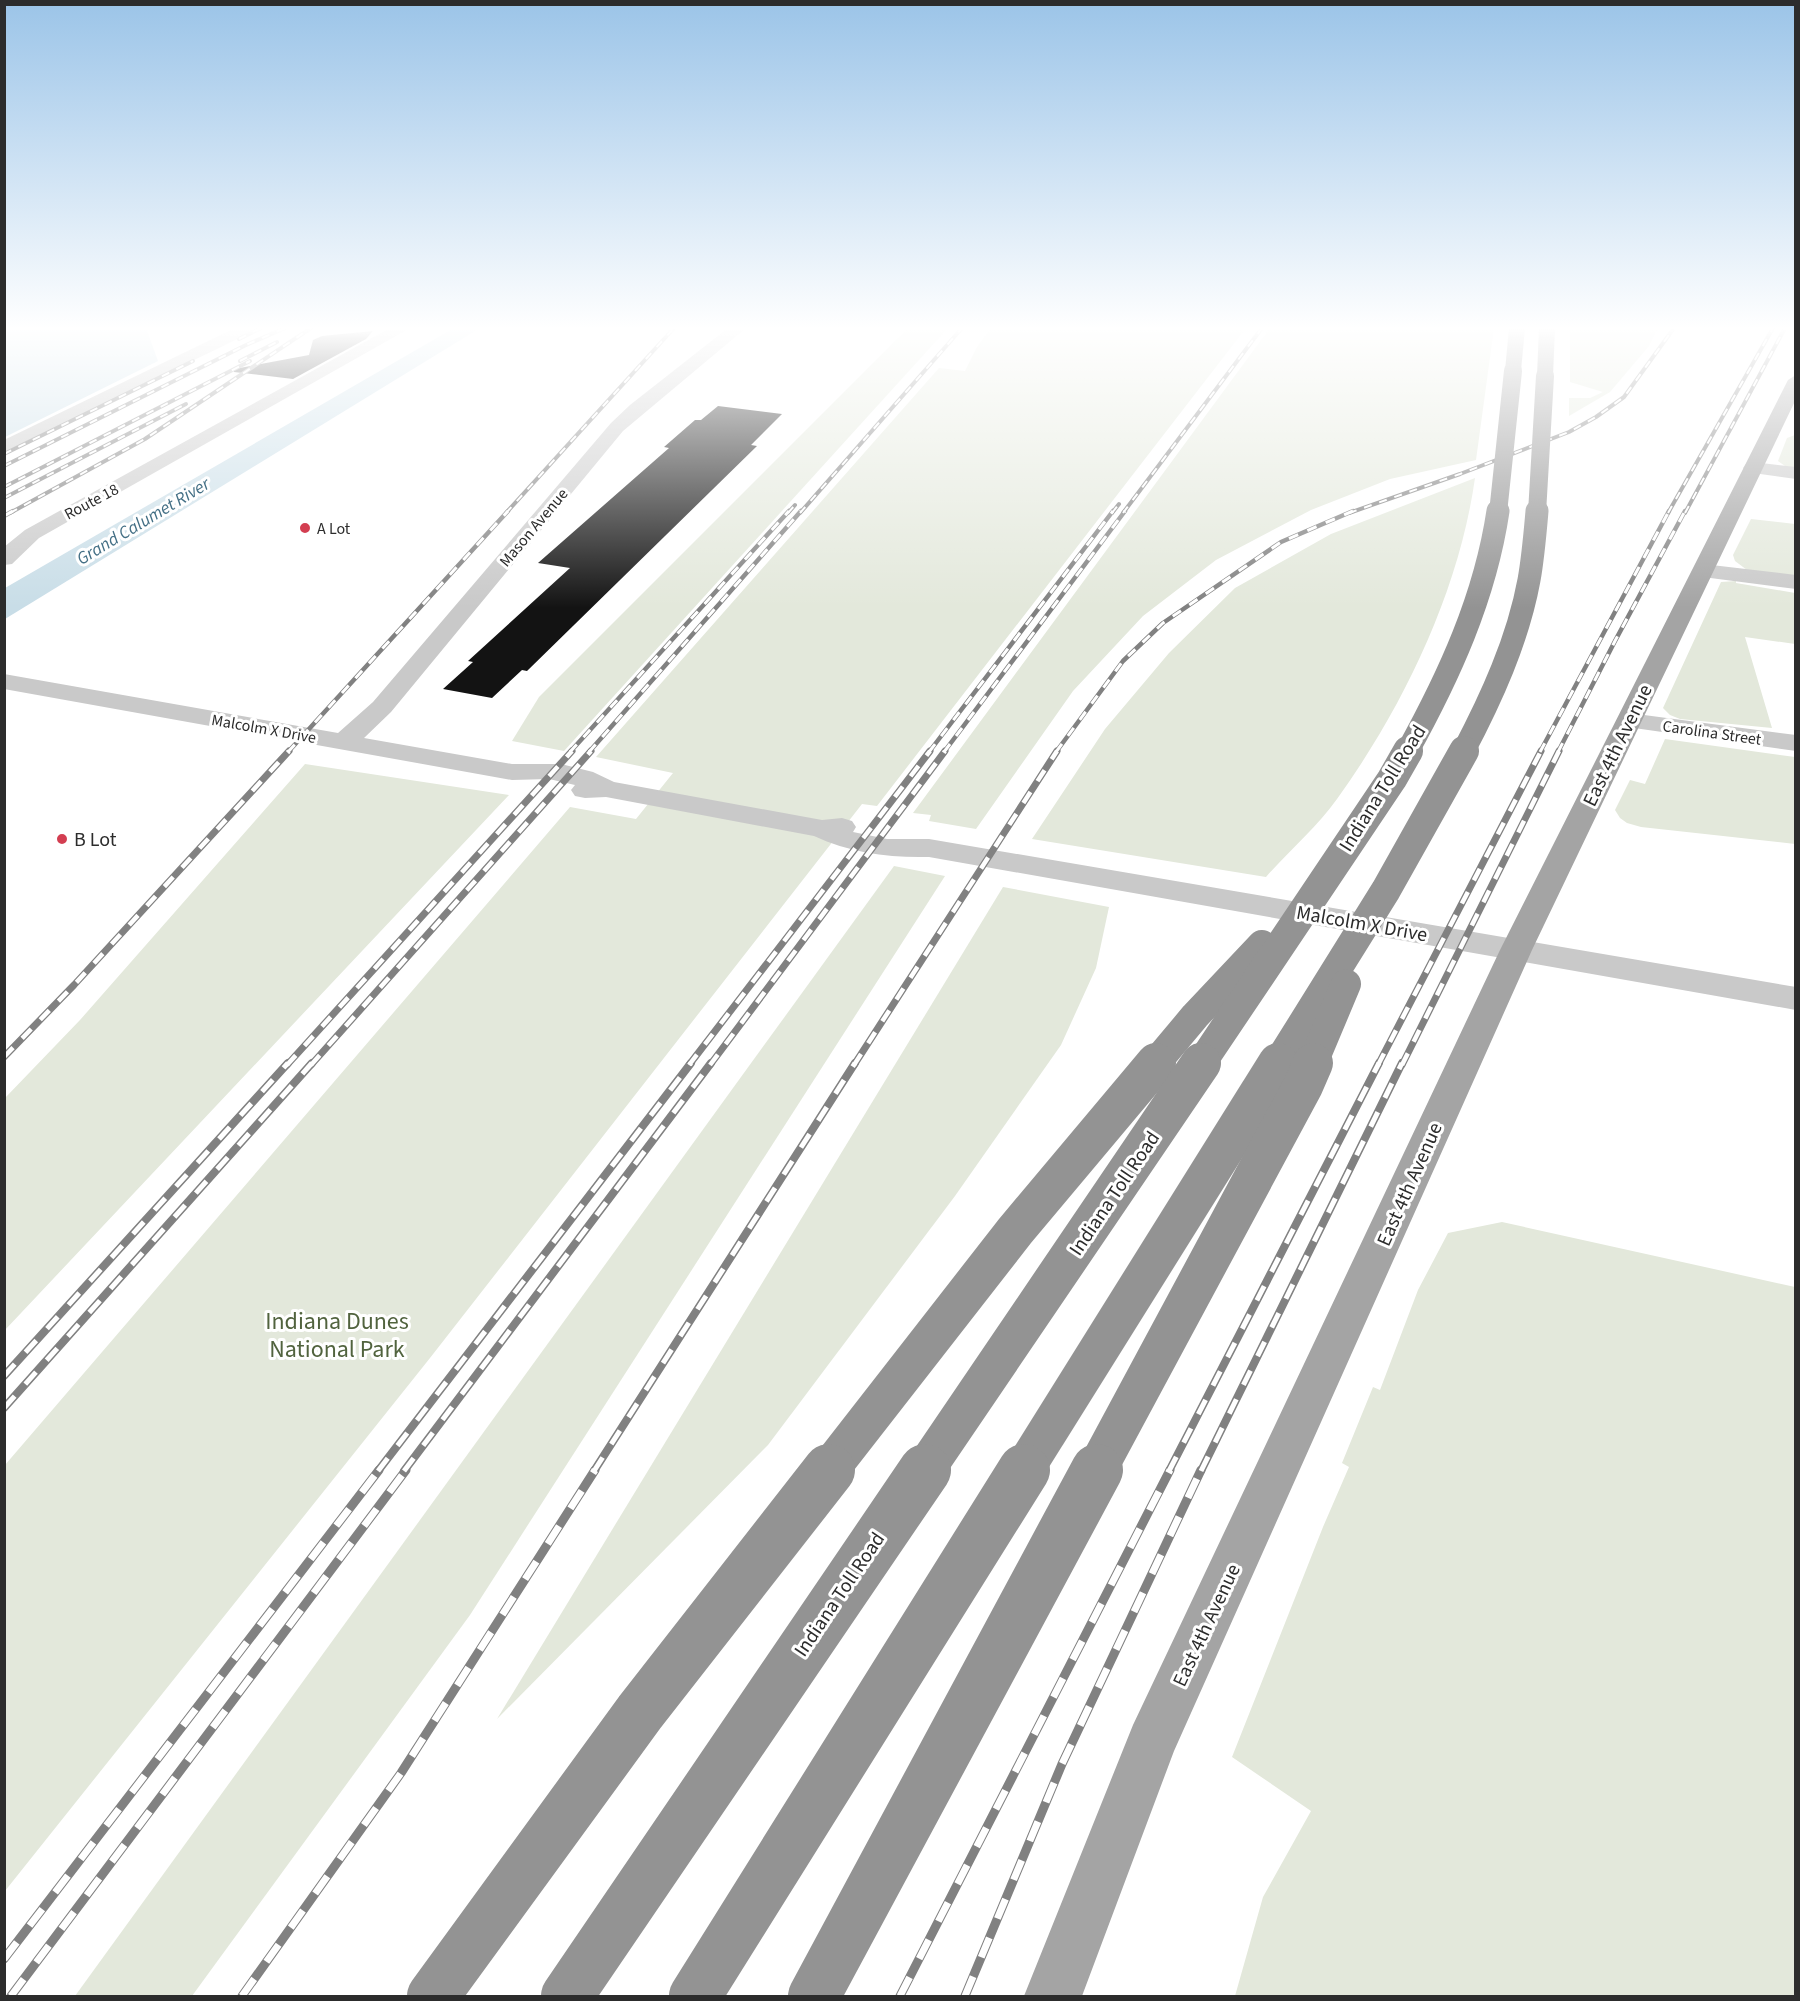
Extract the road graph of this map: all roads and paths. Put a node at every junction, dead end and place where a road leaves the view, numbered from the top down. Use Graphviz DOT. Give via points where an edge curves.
graph roads {
  1 [pos="57,421"];
  2 [pos="234,421"];
  3 [pos="623,421"];
  4 [pos="1519,421"];
  5 [pos="1532,421"];
  6 [pos="1776,421"];
  7 [pos="4,447"];
  8 [pos="1753,468"];
  9 [pos="1796,473"];
  10 [pos="4,559"];
  11 [pos="1703,571"];
  12 [pos="1796,582"];
  13 [pos="10,682"];
  14 [pos="1629,720"];
  15 [pos="344,742"];
  16 [pos="1796,743"];
  17 [pos="1324,881"];
  18 [pos="1386,890"];
  19 [pos="1516,950"];
  20 [pos="1796,999"];
  21 [pos="433,1996"];
  22 [pos="567,1996"];
  23 [pos="695,1996"];
  24 [pos="814,1996"];
  25 [pos="1053,1996"];
  1 -- 7 [label="street"];
  2 -- 10 [label="street, Route 18" via="32,534"];
  3 -- 15 [label="street, Mason Avenue" via="382,707"];
  4 -- 17 [label="highway, Indiana Toll Road, bridge" via="1485,576 1460,646 1392,779"];
  5 -- 18 [label="highway, Indiana Toll Road, bridge" via="1537,505 1528,584 1478,724"];
  6 -- 8 [label="main road, East 4th Avenue"];
  8 -- 9 [label="street"];
  8 -- 11 [label="main road, East 4th Avenue"];
  11 -- 12 [label="street"];
  11 -- 14 [label="main road, East 4th Avenue"];
  13 -- 15 [label="street, Malcolm X Drive"];
  14 -- 16 [label="street, Carolina Street"];
  14 -- 19 [label="main road, East 4th Avenue"];
  15 -- 19 [label="street, Malcolm X Drive" via="512,772 529,782 575,791 606,789 822,829 846,841 892,850 929,849"];
  17 -- 21 [label="highway, bridge" via="1194,1016 1015,1231 640,1712"];
  17 -- 22 [label="highway, Indiana Toll Road, bridge"];
  18 -- 23 [label="highway, Indiana Toll Road, bridge"];
  18 -- 24 [label="highway, bridge" via="1303,1086"];
  19 -- 20 [label="street, Malcolm X Drive"];
  19 -- 25 [label="main road, East 4th Avenue" via="1151,1743"];
}
